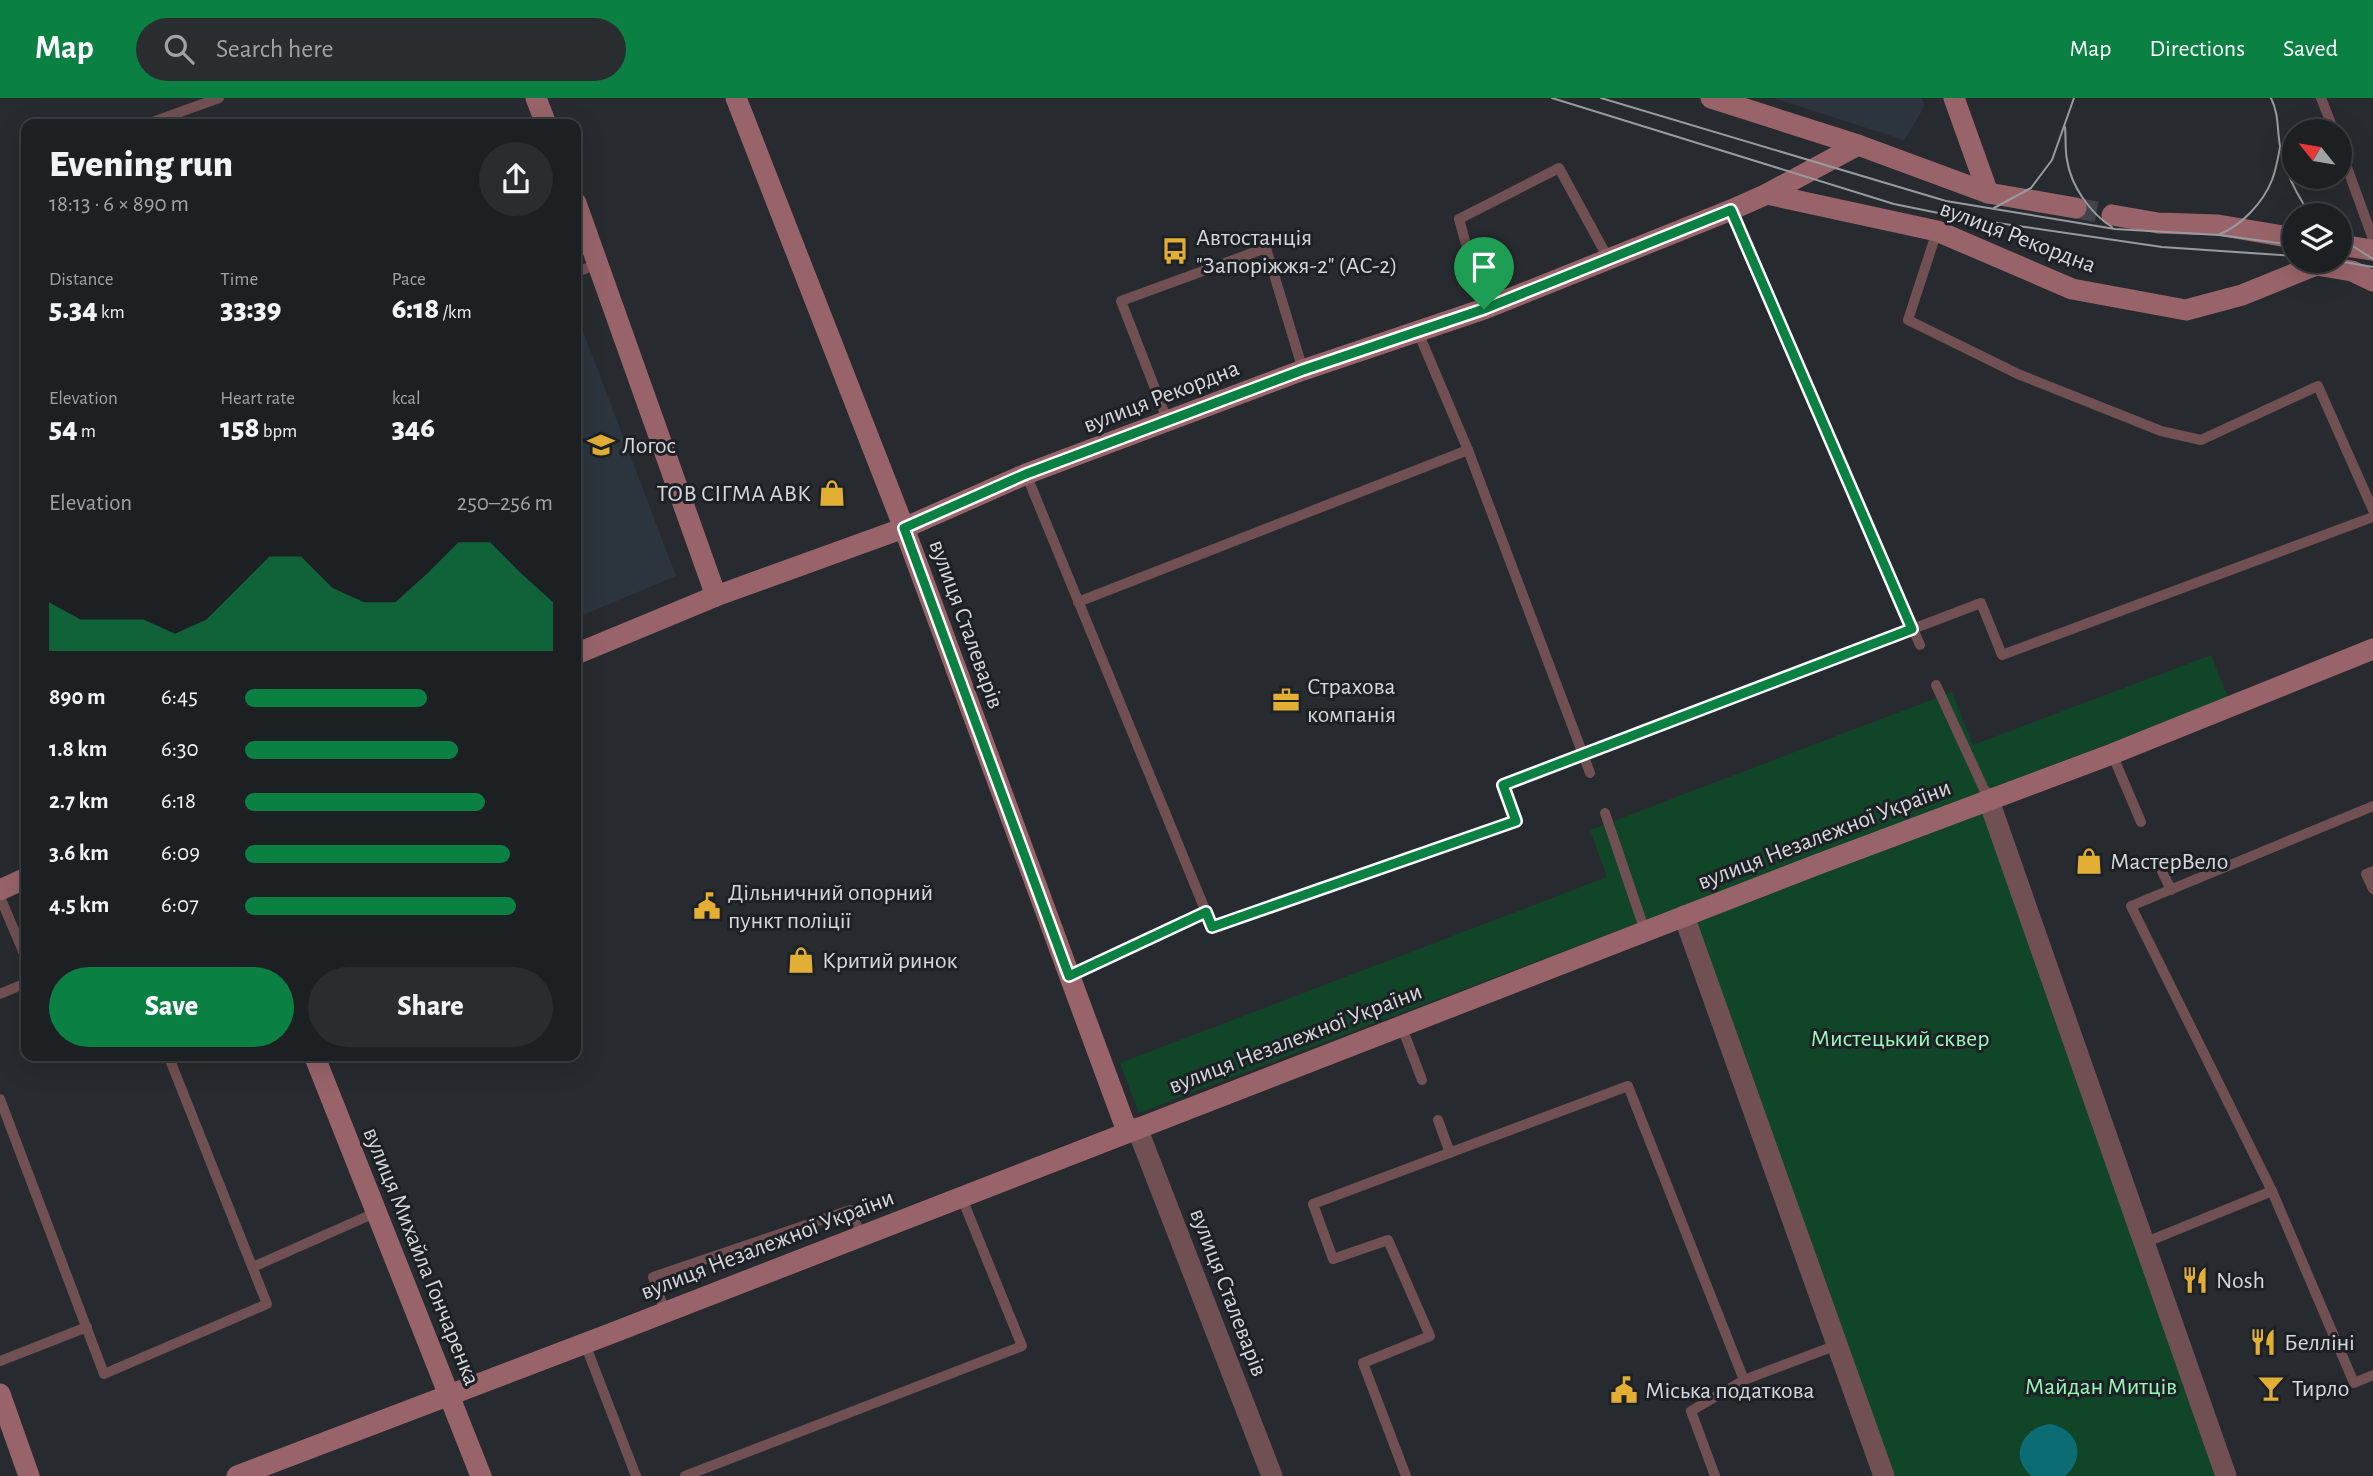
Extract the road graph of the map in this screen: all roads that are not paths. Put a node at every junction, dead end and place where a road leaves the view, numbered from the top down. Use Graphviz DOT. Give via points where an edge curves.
graph roads {
  1 [pos="219,98"];
  2 [pos="536,98"];
  3 [pos="737,98"];
  4 [pos="1712,98"];
  5 [pos="1954,98"];
  6 [pos="2322,98"];
  7 [pos="161,119"];
  8 [pos="544,119"];
  9 [pos="2330,119"];
  10 [pos="1858,145"];
  11 [pos="2352,181"];
  12 [pos="1989,193"];
  13 [pos="1767,194"];
  14 [pos="2076,208"];
  15 [pos="1731,210"];
  16 [pos="2112,215"];
  17 [pos="581,216"];
  18 [pos="1937,231"];
  19 [pos="2282,236"];
  20 [pos="2373,239"];
  21 [pos="2352,247"];
  22 [pos="2373,250"];
  23 [pos="1608,258"];
  24 [pos="599,264"];
  25 [pos="581,270"];
  26 [pos="2372,275"];
  27 [pos="1484,309"];
  28 [pos="1418,332"];
  29 [pos="1303,370"];
  30 [pos="1168,422"];
  31 [pos="1468,450"];
  32 [pos="1026,474"];
  33 [pos="2373,510"];
  34 [pos="2373,517"];
  35 [pos="904,528"];
  36 [pos="716,596"];
  37 [pos="1078,602"];
  38 [pos="1912,629"];
  39 [pos="1920,645"];
  40 [pos="2373,649"];
  41 [pos="581,652"];
  42 [pos="1936,685"];
  43 [pos="1583,754"];
  44 [pos="2112,754"];
  45 [pos="1590,773"];
  46 [pos="1988,798"];
  47 [pos="2373,807"];
  48 [pos="1605,813"];
  49 [pos="2141,822"];
  50 [pos="2158,863"];
  51 [pos="2373,871"];
  52 [pos="21,880"];
  53 [pos="2373,889"];
  54 [pos="0,890"];
  55 [pos="2171,890"];
  56 [pos="0,897"];
  57 [pos="1206,912"];
  58 [pos="1684,916"];
  59 [pos="1645,931"];
  60 [pos="21,946"];
  61 [pos="1069,976"];
  62 [pos="21,985"];
  63 [pos="0,994"];
  64 [pos="1401,1025"];
  65 [pos="170,1061"];
  66 [pos="316,1061"];
  67 [pos="1422,1080"];
  68 [pos="0,1099"];
  69 [pos="1438,1120"];
  70 [pos="1132,1130"];
  71 [pos="1450,1153"];
  72 [pos="2272,1191"];
  73 [pos="961,1196"];
  74 [pos="377,1212"];
  75 [pos="861,1235"];
  76 [pos="2144,1243"];
  77 [pos="253,1267"];
  78 [pos="665,1312"];
  79 [pos="87,1327"];
  80 [pos="584,1344"];
  81 [pos="1837,1345"];
  82 [pos="0,1362"];
  83 [pos="2373,1375"];
  84 [pos="1744,1380"];
  85 [pos="450,1396"];
  86 [pos="2,1403"];
  87 [pos="29,1476"];
  88 [pos="237,1476"];
  89 [pos="481,1476"];
  90 [pos="636,1476"];
  91 [pos="685,1476"];
  92 [pos="1272,1476"];
  93 [pos="1406,1476"];
  94 [pos="1716,1476"];
  95 [pos="1884,1476"];
  96 [pos="2226,1476"];
  1 -- 7 [label="lane"];
  2 -- 8 [label="street"];
  3 -- 35 [label="street, вулиця Сталеварів"];
  4 -- 10 [label="street"];
  5 -- 12 [label="street"];
  6 -- 9 [label="lane"];
  10 -- 12 [label="street"];
  10 -- 13 [label="street, вулиця Рекордна"];
  11 -- 20 [label="lane"];
  12 -- 14 [label="street"];
  13 -- 15 [label="street, вулиця Рекордна"];
  13 -- 18 [label="street, вулиця Рекордна"];
  15 -- 23 [label="street, вулиця Рекордна"];
  15 -- 38 [label="lane"];
  16 -- 19 [label="street"];
  17 -- 24 [label="street"];
  18 -- 26 [label="street, вулиця Рекордна" via="2072,289 2186,310 2242,295 2316,265"];
  18 -- 33 [label="lane" via="1908,320 2018,374 2161,431 2201,440 2318,386"];
  21 -- 22 [label="street"];
  23 -- 27 [label="street, вулиця Рекордна"];
  23 -- 27 [label="lane" via="1559,168 1459,219"];
  24 -- 25 [label="lane"];
  24 -- 36 [label="street"];
  27 -- 28 [label="street, вулиця Рекордна"];
  28 -- 29 [label="street, вулиця Рекордна"];
  28 -- 31 [label="lane"];
  29 -- 30 [label="street, вулиця Рекордна"];
  29 -- 30 [label="lane" via="1266,248 1121,300"];
  30 -- 32 [label="street, вулиця Рекордна"];
  31 -- 37 [label="lane"];
  31 -- 43 [label="lane"];
  32 -- 35 [label="street, вулиця Рекордна"];
  32 -- 37 [label="lane"];
  34 -- 38 [label="lane" via="2002,655 1981,603"];
  35 -- 36 [label="street, вулиця Рекордна"];
  35 -- 61 [label="street, вулиця Сталеварів"];
  36 -- 41 [label="street, вулиця Рекордна"];
  37 -- 57 [label="lane"];
  38 -- 39 [label="lane"];
  38 -- 43 [label="lane"];
  40 -- 44 [label="street, вулиця Незалежної України"];
  42 -- 46 [label="lane"];
  43 -- 45 [label="lane"];
  43 -- 57 [label="lane" via="1503,785 1516,821 1212,927"];
  44 -- 46 [label="street, вулиця Незалежної України"];
  44 -- 49 [label="lane"];
  46 -- 58 [label="street, вулиця Незалежної України"];
  46 -- 76 [label="street"];
  47 -- 55 [label="lane"];
  48 -- 59 [label="lane"];
  50 -- 55 [label="lane"];
  51 -- 53 [label="lane" via="2366,874"];
  52 -- 54 [label="street"];
  55 -- 72 [label="lane" via="2131,906"];
  56 -- 60 [label="lane"];
  57 -- 61 [label="lane"];
  58 -- 59 [label="street, вулиця Незалежної України"];
  58 -- 81 [label="street"];
  59 -- 64 [label="street, вулиця Незалежної України"];
  61 -- 70 [label="street, вулиця Сталеварів"];
  62 -- 63 [label="lane"];
  64 -- 67 [label="lane"];
  64 -- 70 [label="street, вулиця Незалежної України"];
  65 -- 77 [label="lane"];
  66 -- 74 [label="street, вулиця Михайла Гончаренка"];
  68 -- 79 [label="lane"];
  69 -- 71 [label="lane"];
  70 -- 73 [label="street, вулиця Незалежної України"];
  70 -- 92 [label="street, вулиця Сталеварів"];
  71 -- 84 [label="lane" via="1628,1086"];
  71 -- 93 [label="lane" via="1313,1204 1334,1259 1388,1240 1430,1336 1363,1363"];
  72 -- 76 [label="lane"];
  72 -- 83 [label="lane" via="2354,1383"];
  73 -- 75 [label="street, вулиця Незалежної України"];
  73 -- 91 [label="lane" via="1022,1346"];
  74 -- 77 [label="lane"];
  74 -- 85 [label="street, вулиця Михайла Гончаренка"];
  75 -- 78 [label="street, вулиця Незалежної України"];
  75 -- 78 [label="lane" via="850,1210 653,1277"];
  76 -- 96 [label="street"];
  77 -- 79 [label="lane" via="267,1304 104,1374"];
  78 -- 80 [label="street, вулиця Незалежної України"];
  79 -- 82 [label="lane"];
  80 -- 85 [label="street, вулиця Незалежної України"];
  80 -- 90 [label="lane"];
  81 -- 84 [label="lane"];
  81 -- 95 [label="street"];
  84 -- 94 [label="lane" via="1691,1412"];
  85 -- 88 [label="street, вулиця Незалежної України"];
  85 -- 89 [label="street, вулиця Михайла Гончаренка"];
  86 -- 87 [label="street"];
}
